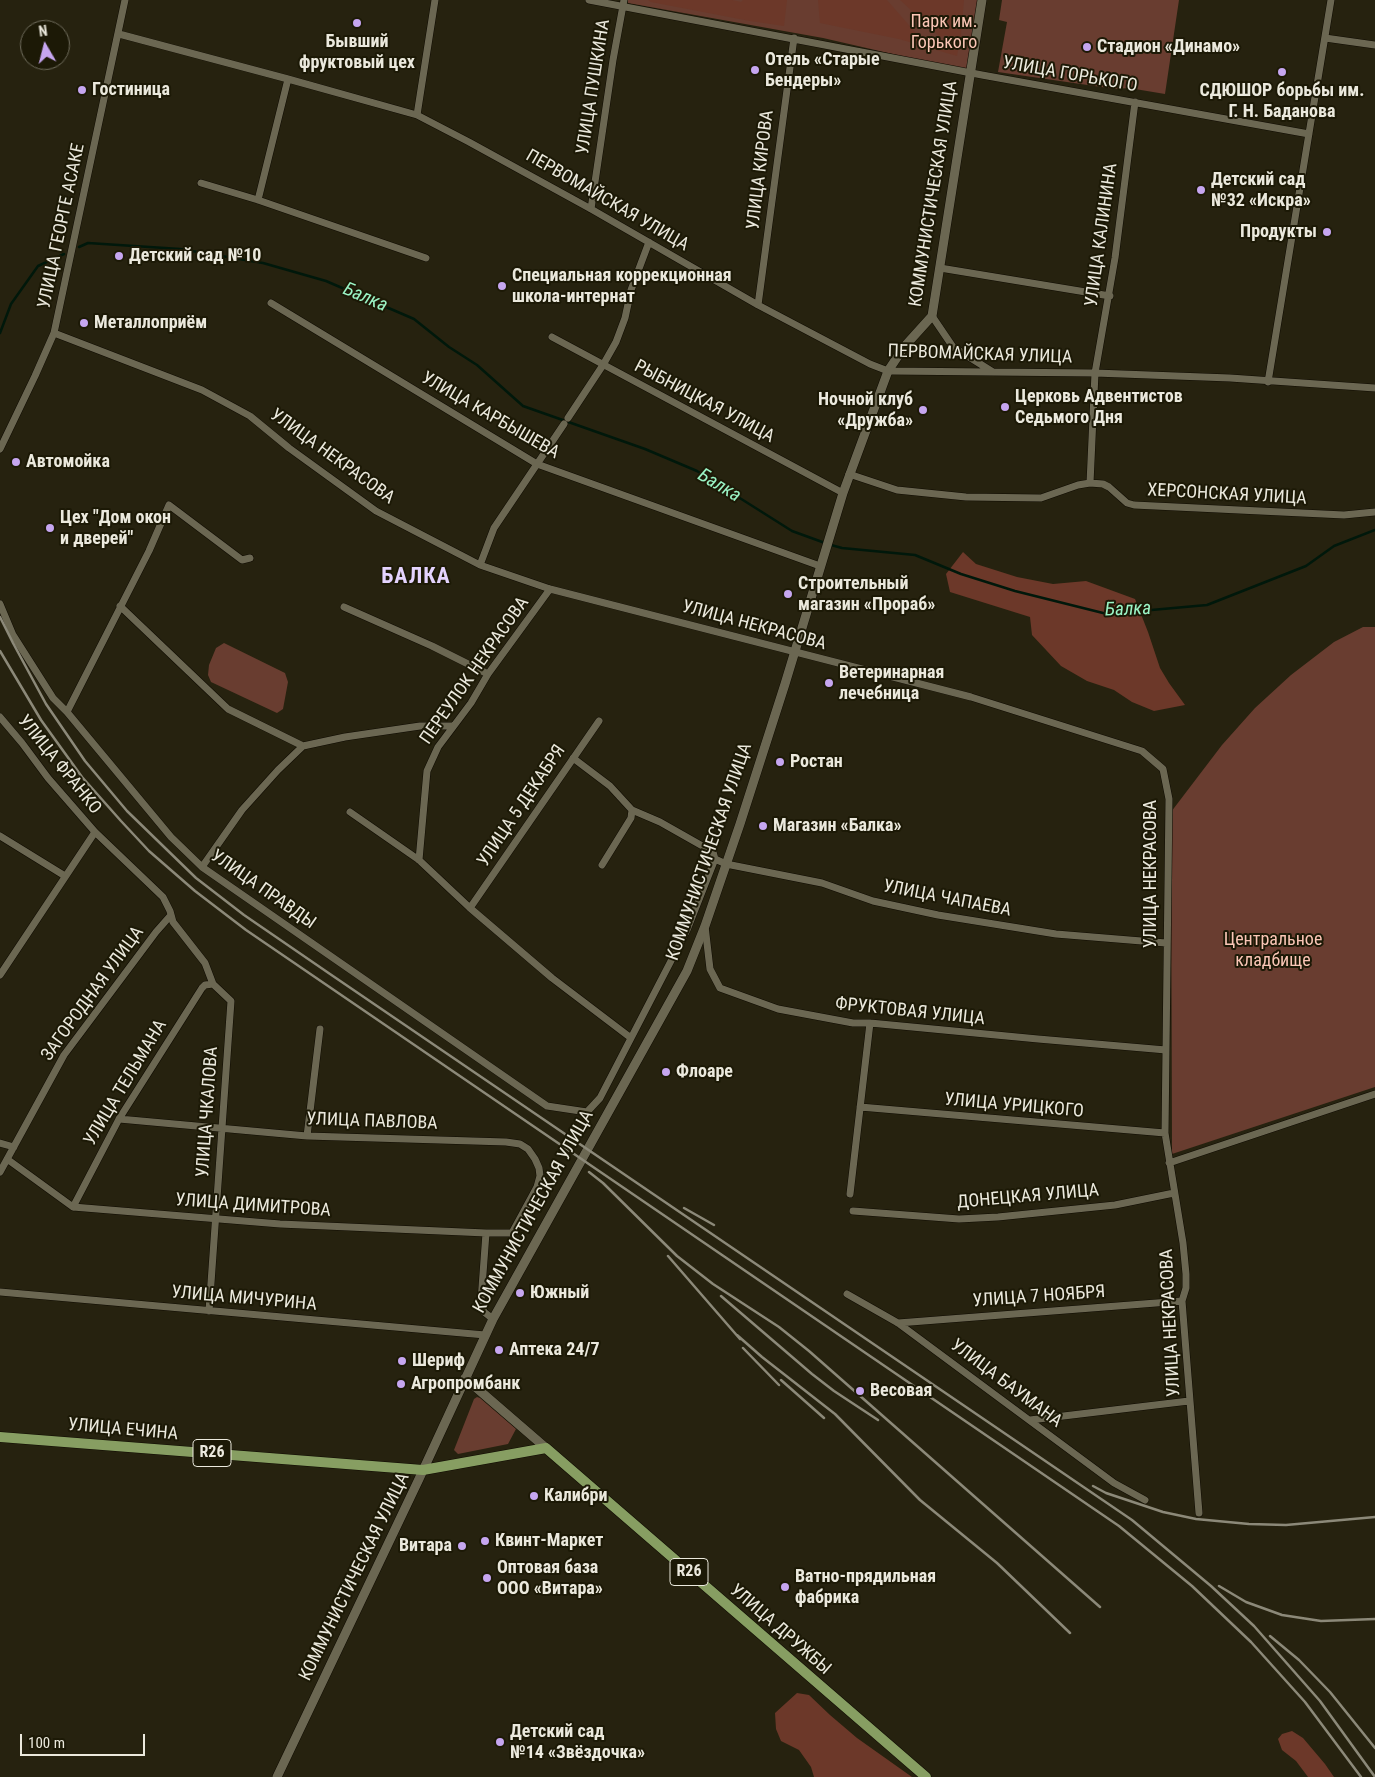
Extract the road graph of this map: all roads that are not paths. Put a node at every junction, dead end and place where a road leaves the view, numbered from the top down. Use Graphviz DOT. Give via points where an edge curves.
graph roads {
  1 [pos="125,0"];
  2 [pos="436,0"];
  3 [pos="589,0"];
  4 [pos="982,0"];
  5 [pos="1331,0"];
  6 [pos="623,3"];
  7 [pos="119,34"];
  8 [pos="794,38"];
  9 [pos="1325,38"];
  10 [pos="1375,45"];
  11 [pos="971,72"];
  12 [pos="288,79"];
  13 [pos="1135,102"];
  14 [pos="417,115"];
  15 [pos="1309,134"];
  16 [pos="200,184"];
  17 [pos="258,200"];
  18 [pos="591,209"];
  19 [pos="649,242"];
  20 [pos="426,258"];
  21 [pos="940,268"];
  22 [pos="1110,296"];
  23 [pos="271,303"];
  24 [pos="758,305"];
  25 [pos="932,316"];
  26 [pos="54,333"];
  27 [pos="552,337"];
  28 [pos="603,365"];
  29 [pos="888,371"];
  30 [pos="993,372"];
  31 [pos="1095,373"];
  32 [pos="1268,382"];
  33 [pos="1375,388"];
  34 [pos="0,449"];
  35 [pos="537,464"];
  36 [pos="849,474"];
  37 [pos="1090,483"];
  38 [pos="843,493"];
  39 [pos="1375,512"];
  40 [pos="250,558"];
  41 [pos="480,565"];
  42 [pos="820,566"];
  43 [pos="550,589"];
  44 [pos="0,604"];
  45 [pos="120,606"];
  46 [pos="344,608"];
  47 [pos="794,652"];
  48 [pos="488,674"];
  49 [pos="67,712"];
  50 [pos="0,717"];
  51 [pos="599,721"];
  52 [pos="452,726"];
  53 [pos="303,746"];
  54 [pos="573,758"];
  55 [pos="632,810"];
  56 [pos="350,812"];
  57 [pos="95,832"];
  58 [pos="0,836"];
  59 [pos="715,858"];
  60 [pos="419,860"];
  61 [pos="726,864"];
  62 [pos="602,865"];
  63 [pos="202,867"];
  64 [pos="65,876"];
  65 [pos="470,908"];
  66 [pos="170,915"];
  67 [pos="705,926"];
  68 [pos="1166,944"];
  69 [pos="0,975"];
  70 [pos="213,984"];
  71 [pos="870,1023"];
  72 [pos="320,1028"];
  73 [pos="631,1038"];
  74 [pos="1166,1050"];
  75 [pos="1375,1094"];
  76 [pos="860,1107"];
  77 [pos="120,1119"];
  78 [pos="222,1128"];
  79 [pos="1165,1133"];
  80 [pos="307,1136"];
  81 [pos="0,1143"];
  82 [pos="14,1147"];
  83 [pos="7,1159"];
  84 [pos="1169,1163"];
  85 [pos="0,1172"];
  86 [pos="1174,1193"];
  87 [pos="850,1194"];
  88 [pos="73,1207"];
  89 [pos="853,1211"];
  90 [pos="215,1219"];
  91 [pos="486,1233"];
  92 [pos="512,1233"];
  93 [pos="0,1292"];
  94 [pos="847,1294"];
  95 [pos="1182,1301"];
  96 [pos="209,1311"];
  97 [pos="493,1319"];
  98 [pos="898,1323"];
  99 [pos="485,1335"];
  100 [pos="465,1378"];
  101 [pos="1189,1400"];
  102 [pos="1030,1420"];
  103 [pos="0,1437"];
  104 [pos="546,1448"];
  105 [pos="424,1470"];
  106 [pos="1145,1500"];
  107 [pos="1199,1513"];
  108 [pos="277,1777"];
  109 [pos="926,1777"];
  1 -- 7 [label="street, УЛИЦА ГЕОРГЕ АСАКЕ"];
  2 -- 14 [label="street"];
  3 -- 6 [label="street, УЛИЦА ГОРЬКОГО"];
  4 -- 11 [label="main road, КОММУНИСТИЧЕСКАЯ УЛИЦА"];
  5 -- 9 [label="street"];
  6 -- 8 [label="street, УЛИЦА ГОРЬКОГО"];
  6 -- 18 [label="street, УЛИЦА ПУШКИНА"];
  7 -- 12 [label="street, ПЕРВОМАЙСКАЯ УЛИЦА"];
  7 -- 26 [label="street, УЛИЦА ГЕОРГЕ АСАКЕ"];
  8 -- 11 [label="street, УЛИЦА ГОРЬКОГО"];
  8 -- 24 [label="street, УЛИЦА КИРОВА"];
  9 -- 10 [label="street"];
  9 -- 15 [label="street"];
  11 -- 13 [label="street, УЛИЦА ГОРЬКОГО"];
  11 -- 21 [label="main road, КОММУНИСТИЧЕСКАЯ УЛИЦА"];
  12 -- 14 [label="street, ПЕРВОМАЙСКАЯ УЛИЦА"];
  12 -- 17 [label="street"];
  13 -- 15 [label="street, УЛИЦА ГОРЬКОГО"];
  13 -- 22 [label="street, УЛИЦА КАЛИНИНА"];
  14 -- 18 [label="street, ПЕРВОМАЙСКАЯ УЛИЦА"];
  15 -- 32 [label="street"];
  16 -- 17 [label="street"];
  17 -- 20 [label="street"];
  18 -- 19 [label="street, ПЕРВОМАЙСКАЯ УЛИЦА"];
  19 -- 24 [label="street, ПЕРВОМАЙСКАЯ УЛИЦА"];
  19 -- 28 [label="street" via="622,326"];
  21 -- 22 [label="street"];
  21 -- 25 [label="main road, КОММУНИСТИЧЕСКАЯ УЛИЦА"];
  22 -- 31 [label="street, УЛИЦА КАЛИНИНА"];
  23 -- 35 [label="street, УЛИЦА КАРБЫШЕВА"];
  24 -- 29 [label="street, ПЕРВОМАЙСКАЯ УЛИЦА"];
  25 -- 29 [label="main road, КОММУНИСТИЧЕСКАЯ УЛИЦА" via="904,346"];
  25 -- 30 [label="street" via="953,347"];
  26 -- 34 [label="street, УЛИЦА ГЕОРГЕ АСАКЕ"];
  26 -- 41 [label="street, УЛИЦА НЕКРАСОВА" via="202,390 250,416 376,511"];
  27 -- 28 [label="street, РЫБНИЦКАЯ УЛИЦА"];
  28 -- 35 [label="street"];
  28 -- 38 [label="street, РЫБНИЦКАЯ УЛИЦА"];
  29 -- 30 [label="street, ПЕРВОМАЙСКАЯ УЛИЦА"];
  29 -- 36 [label="main road, КОММУНИСТИЧЕСКАЯ УЛИЦА"];
  30 -- 31 [label="street, ПЕРВОМАЙСКАЯ УЛИЦА"];
  31 -- 32 [label="street, ПЕРВОМАЙСКАЯ УЛИЦА"];
  31 -- 37 [label="street, УЛИЦА КАЛИНИНА"];
  32 -- 33 [label="street, ПЕРВОМАЙСКАЯ УЛИЦА"];
  35 -- 41 [label="street" via="494,528"];
  35 -- 42 [label="street, УЛИЦА КАРБЫШЕВА"];
  36 -- 37 [label="street" via="898,490 966,497 1041,498"];
  36 -- 38 [label="main road, КОММУНИСТИЧЕСКАЯ УЛИЦА"];
  37 -- 39 [label="street, ХЕРСОНСКАЯ УЛИЦА" via="1103,484 1134,505 1344,515"];
  38 -- 42 [label="main road, КОММУНИСТИЧЕСКАЯ УЛИЦА"];
  40 -- 45 [label="street" via="242,560 169,505"];
  41 -- 43 [label="street, УЛИЦА НЕКРАСОВА"];
  42 -- 47 [label="main road, КОММУНИСТИЧЕСКАЯ УЛИЦА"];
  43 -- 47 [label="street, УЛИЦА НЕКРАСОВА"];
  43 -- 48 [label="street, ПЕРЕУЛОК НЕКРАСОВА"];
  44 -- 49 [label="street, УЛИЦА ПРАВДЫ" via="18,643 53,698"];
  45 -- 49 [label="street"];
  45 -- 53 [label="street" via="228,709"];
  46 -- 48 [label="street"];
  47 -- 61 [label="main road, КОММУНИСТИЧЕСКАЯ УЛИЦА"];
  47 -- 68 [label="street, УЛИЦА НЕКРАСОВА" via="971,698 1142,751 1163,769 1168,799"];
  48 -- 52 [label="street, ПЕРЕУЛОК НЕКРАСОВА" via="471,703"];
  49 -- 63 [label="street, УЛИЦА ПРАВДЫ" via="171,837"];
  50 -- 57 [label="street, УЛИЦА ФРАНКО"];
  51 -- 54 [label="street, УЛИЦА 5 ДЕКАБРЯ"];
  52 -- 53 [label="street" via="420,726"];
  52 -- 60 [label="street, ПЕРЕУЛОК НЕКРАСОВА" via="427,771"];
  53 -- 63 [label="street" via="242,810"];
  54 -- 55 [label="street" via="610,786"];
  54 -- 65 [label="street, УЛИЦА 5 ДЕКАБРЯ"];
  55 -- 59 [label="street, УЛИЦА ЧАПАЕВА" via="713,852"];
  55 -- 62 [label="street" via="632,818"];
  56 -- 60 [label="street"];
  57 -- 64 [label="street"];
  57 -- 66 [label="street, УЛИЦА ФРАНКО" via="158,892"];
  58 -- 64 [label="street"];
  59 -- 61 [label="street, УЛИЦА ЧАПАЕВА"];
  59 -- 73 [label="street" via="687,930"];
  60 -- 65 [label="street"];
  61 -- 67 [label="main road, КОММУНИСТИЧЕСКАЯ УЛИЦА"];
  61 -- 68 [label="street, УЛИЦА ЧАПАЕВА" via="822,883 873,901 938,915 1056,934"];
  63 -- 73 [label="street, УЛИЦА ПРАВДЫ" via="547,1106 587,1112 600,1098"];
  64 -- 69 [label="street"];
  65 -- 73 [label="street" via="552,978"];
  66 -- 70 [label="street, УЛИЦА ФРАНКО" via="205,963"];
  66 -- 82 [label="street, ЗАГОРОДНАЯ УЛИЦА" via="64,1055"];
  67 -- 71 [label="street, ФРУКТОВАЯ УЛИЦА" via="710,969 720,988 778,1009 853,1023"];
  67 -- 97 [label="main road, КОММУНИСТИЧЕСКАЯ УЛИЦА" via="687,971"];
  68 -- 74 [label="street, УЛИЦА НЕКРАСОВА"];
  70 -- 77 [label="street, УЛИЦА ТЕЛЬМАНА" via="202,988"];
  70 -- 78 [label="street, УЛИЦА ЧКАЛОВА" via="231,1002"];
  71 -- 74 [label="street, ФРУКТОВАЯ УЛИЦА"];
  71 -- 76 [label="street"];
  72 -- 80 [label="street"];
  74 -- 79 [label="street, УЛИЦА НЕКРАСОВА"];
  75 -- 84 [label="street"];
  76 -- 79 [label="street, УЛИЦА УРИЦКОГО"];
  76 -- 87 [label="street"];
  77 -- 78 [label="street, УЛИЦА ПАВЛОВА"];
  77 -- 88 [label="street, УЛИЦА ТЕЛЬМАНА"];
  78 -- 80 [label="street, УЛИЦА ПАВЛОВА"];
  78 -- 90 [label="street, УЛИЦА ЧКАЛОВА"];
  79 -- 84 [label="street, УЛИЦА НЕКРАСОВА"];
  80 -- 92 [label="street, УЛИЦА ПАВЛОВА" via="520,1144 535,1159 540,1176"];
  81 -- 82 [label="street"];
  82 -- 83 [label="street, ЗАГОРОДНАЯ УЛИЦА"];
  83 -- 85 [label="street, ЗАГОРОДНАЯ УЛИЦА"];
  83 -- 88 [label="street"];
  84 -- 86 [label="street, УЛИЦА НЕКРАСОВА"];
  86 -- 89 [label="street, ДОНЕЦКАЯ УЛИЦА" via="1115,1205 998,1218 959,1219"];
  86 -- 95 [label="street, УЛИЦА НЕКРАСОВА" via="1186,1274"];
  88 -- 90 [label="street, УЛИЦА ДИМИТРОВА"];
  90 -- 91 [label="street, УЛИЦА ДИМИТРОВА"];
  90 -- 96 [label="street, УЛИЦА ЧКАЛОВА"];
  91 -- 92 [label="street, УЛИЦА ДИМИТРОВА"];
  91 -- 97 [label="street" via="481,1301 484,1312"];
  93 -- 96 [label="street, УЛИЦА МИЧУРИНА"];
  94 -- 98 [label="street, УЛИЦА БАУМАНА"];
  95 -- 98 [label="street, УЛИЦА 7 НОЯБРЯ"];
  95 -- 101 [label="street, УЛИЦА НЕКРАСОВА"];
  96 -- 99 [label="street, УЛИЦА МИЧУРИНА"];
  97 -- 99 [label="main road, КОММУНИСТИЧЕСКАЯ УЛИЦА"];
  98 -- 102 [label="street, УЛИЦА БАУМАНА"];
  99 -- 100 [label="main road, КОММУНИСТИЧЕСКАЯ УЛИЦА"];
  100 -- 104 [label="main road, УЛИЦА ДРУЖБЫ"];
  100 -- 105 [label="main road, КОММУНИСТИЧЕСКАЯ УЛИЦА"];
  101 -- 102 [label="street"];
  101 -- 107 [label="street, УЛИЦА НЕКРАСОВА"];
  102 -- 106 [label="street, УЛИЦА БАУМАНА" via="1114,1483"];
  103 -- 105 [label="main road, УЛИЦА ЕЧИНА / R26"];
  104 -- 105 [label="main road, R26"];
  104 -- 109 [label="main road, УЛИЦА ДРУЖБЫ / R26"];
  105 -- 108 [label="main road, КОММУНИСТИЧЕСКАЯ УЛИЦА"];
}
